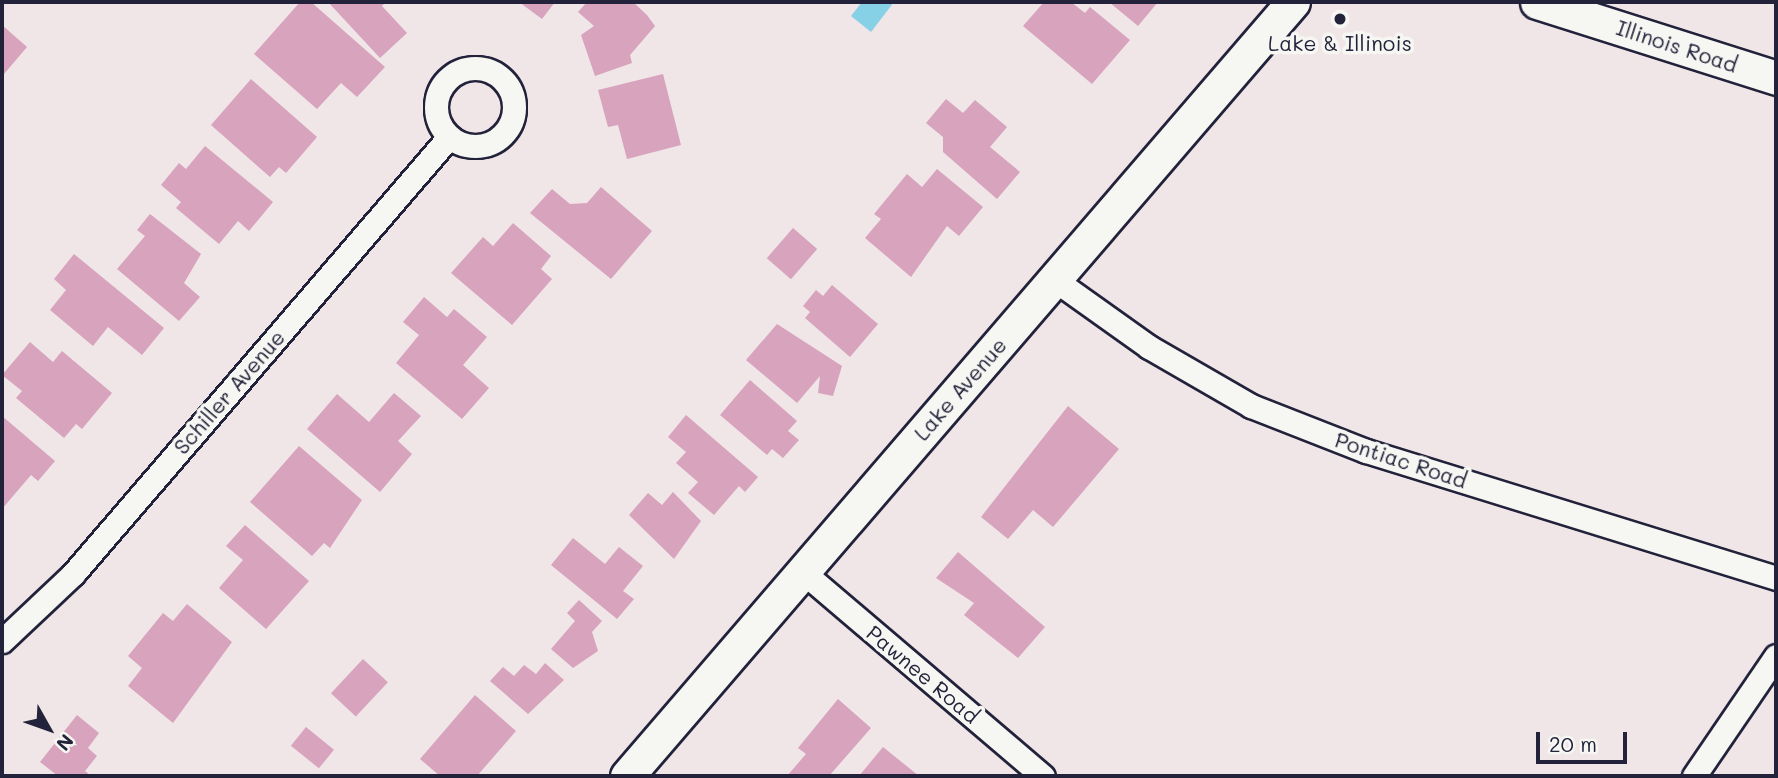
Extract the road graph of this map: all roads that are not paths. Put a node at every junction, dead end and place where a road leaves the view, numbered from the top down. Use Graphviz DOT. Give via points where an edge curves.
graph roads {
  1 [pos="1293,2"];
  2 [pos="1537,2"];
  3 [pos="1776,78"];
  4 [pos="449,136"];
  5 [pos="1055,280"];
  6 [pos="803,572"];
  7 [pos="1776,578"];
  8 [pos="2,640"];
  9 [pos="1776,656"];
  10 [pos="627,776"];
  11 [pos="1043,776"];
  12 [pos="1694,776"];
  1 -- 5 [label="main road, Lake Avenue"];
  2 -- 3 [label="main road, Illinois Road"];
  4 -- 8 [label="street, Schiller Avenue" via="73,574"];
  5 -- 6 [label="main road, Lake Avenue"];
  5 -- 7 [label="street, Pontiac Road" via="1149,347 1251,406 1366,451"];
  6 -- 10 [label="main road, Lake Avenue"];
  6 -- 11 [label="street, Pawnee Road"];
  9 -- 12 [label="street"];
}
